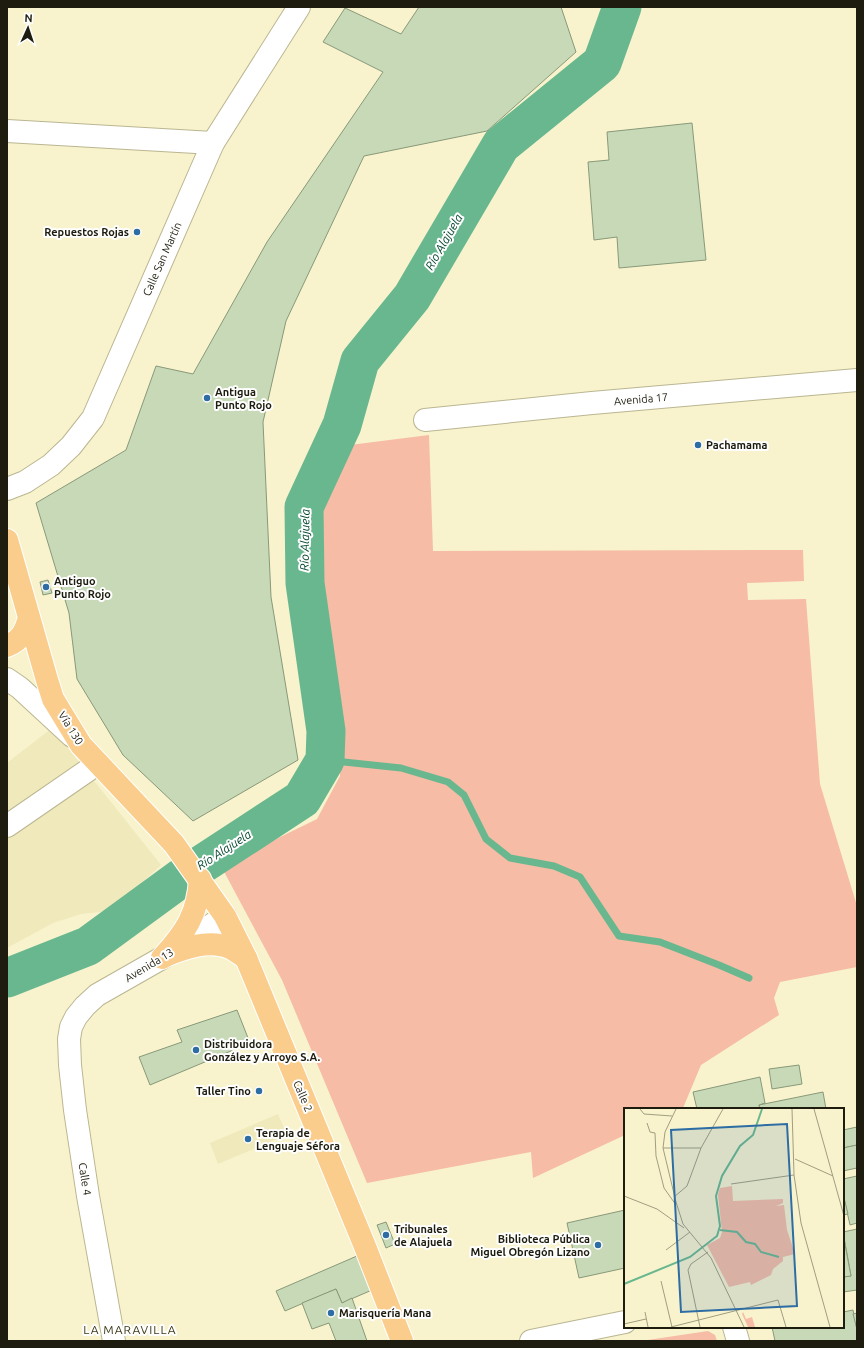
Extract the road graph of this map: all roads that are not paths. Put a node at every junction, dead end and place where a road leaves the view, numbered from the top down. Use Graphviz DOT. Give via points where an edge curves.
graph roads {
  1 [pos="299,7"];
  2 [pos="7,131"];
  3 [pos="213,144"];
  4 [pos="857,380"];
  5 [pos="425,420"];
  6 [pos="7,489"];
  7 [pos="7,540"];
  8 [pos="11,561"];
  9 [pos="29,618"];
  10 [pos="7,646"];
  11 [pos="7,679"];
  12 [pos="81,745"];
  13 [pos="97,764"];
  14 [pos="7,826"];
  15 [pos="200,879"];
  16 [pos="225,916"];
  17 [pos="162,958"];
  18 [pos="246,958"];
  19 [pos="76,1017"];
  20 [pos="624,1322"];
  21 [pos="734,1328"];
  22 [pos="114,1341"];
  23 [pos="402,1341"];
  24 [pos="531,1341"];
  25 [pos="738,1341"];
  1 -- 3 [label="street, Calle San Martín"];
  2 -- 3 [label="street"];
  3 -- 6 [label="street, Calle San Martín" via="93,418 71,446 51,465 25,482"];
  4 -- 5 [label="street, Avenida 17"];
  7 -- 8 [label="main road, Vía 130"];
  8 -- 9 [label="main road, Vía 130"];
  9 -- 10 [label="main road" via="25,632"];
  9 -- 12 [label="main road, Vía 130" via="53,699"];
  11 -- 12 [label="street"];
  12 -- 13 [label="main road, Vía 130"];
  13 -- 14 [label="street"];
  13 -- 15 [label="main road, Vía 130" via="160,827"];
  15 -- 16 [label="main road, Calle 2"];
  15 -- 17 [label="main road" via="199,896 191,919 178,940"];
  16 -- 17 [label="street, Avenida 13"];
  16 -- 18 [label="main road, Calle 2"];
  17 -- 18 [label="main road" via="196,945 214,944 230,948"];
  17 -- 19 [label="street, Avenida 13" via="97,995"];
  18 -- 23 [label="main road, Calle 2"];
  19 -- 22 [label="street, Calle 4" via="69,1039 75,1110"];
  20 -- 24 [label="street"];
  21 -- 25 [label="street"];
}
